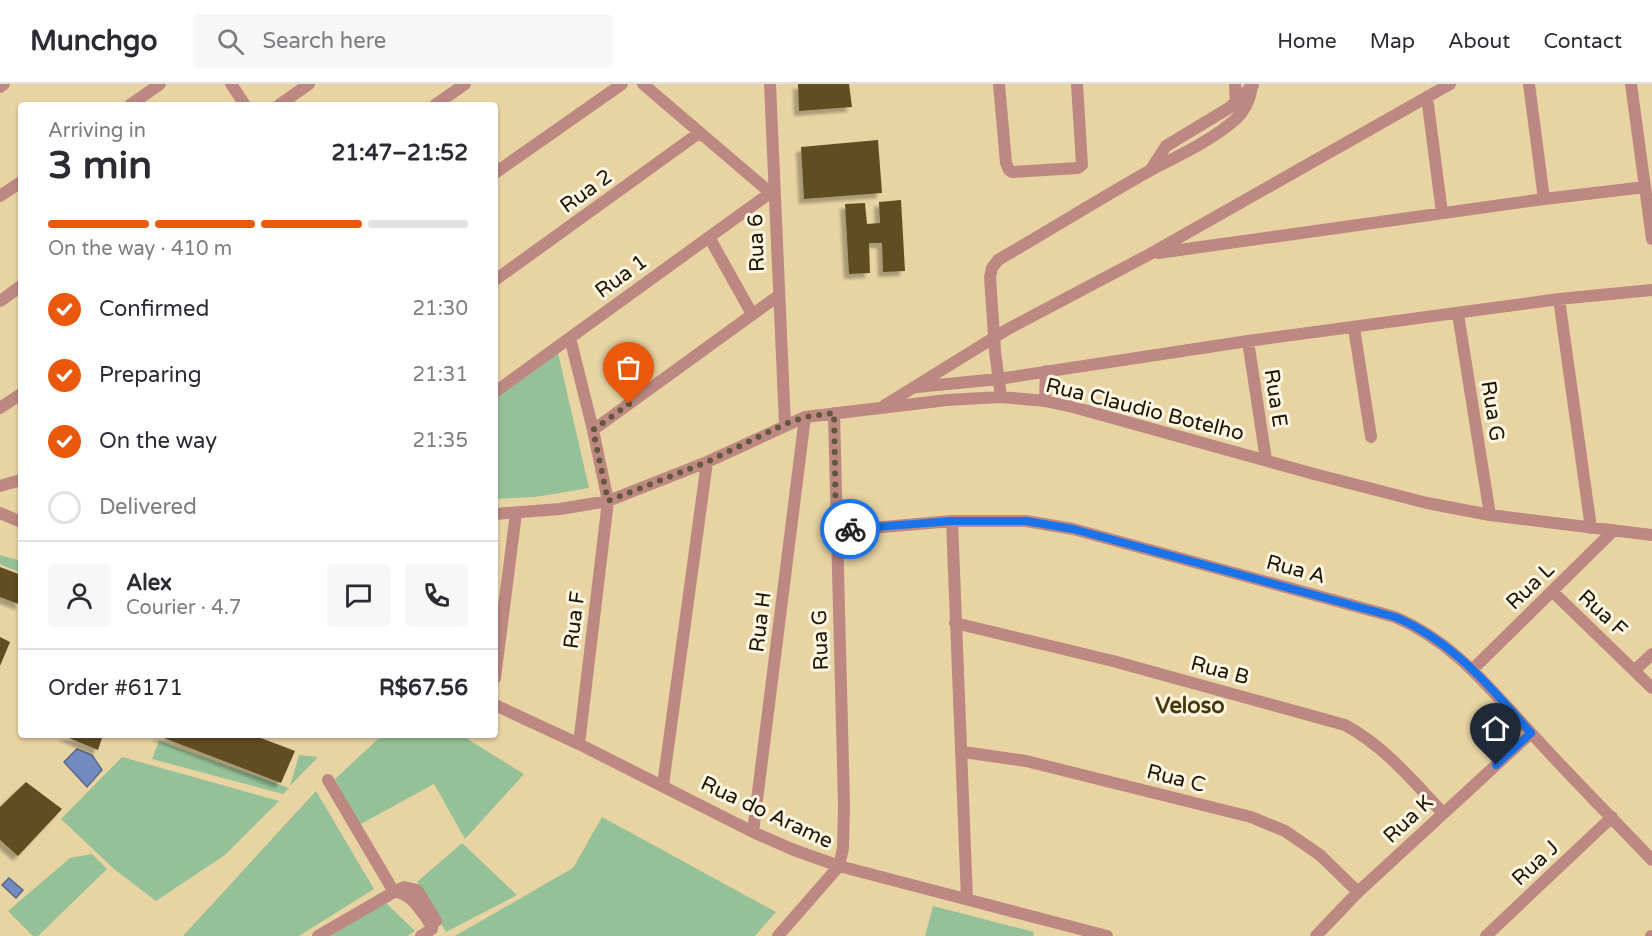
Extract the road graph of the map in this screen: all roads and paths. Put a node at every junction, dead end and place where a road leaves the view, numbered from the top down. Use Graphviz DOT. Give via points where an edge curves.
graph roads {
  1 [pos="4,84"];
  2 [pos="160,84"];
  3 [pos="231,84"];
  4 [pos="309,84"];
  5 [pos="465,84"];
  6 [pos="622,84"];
  7 [pos="643,84"];
  8 [pos="770,84"];
  9 [pos="999,84"];
  10 [pos="1077,84"];
  11 [pos="1234,84"];
  12 [pos="1450,84"];
  13 [pos="1529,84"];
  14 [pos="1631,84"];
  15 [pos="1253,85"];
  16 [pos="0,87"];
  17 [pos="1427,97"];
  18 [pos="134,102"];
  19 [pos="243,102"];
  20 [pos="283,102"];
  21 [pos="439,102"];
  22 [pos="1236,102"];
  23 [pos="1238,118"];
  24 [pos="699,133"];
  25 [pos="498,171"];
  26 [pos="1150,171"];
  27 [pos="18,184"];
  28 [pos="1645,187"];
  29 [pos="772,194"];
  30 [pos="0,196"];
  31 [pos="1544,199"];
  32 [pos="1442,213"];
  33 [pos="709,237"];
  34 [pos="1652,239"];
  35 [pos="1150,255"];
  36 [pos="498,278"];
  37 [pos="18,288"];
  38 [pos="1652,290"];
  39 [pos="778,296"];
  40 [pos="1558,299"];
  41 [pos="0,301"];
  42 [pos="752,314"];
  43 [pos="1458,314"];
  44 [pos="1354,328"];
  45 [pos="993,337"];
  46 [pos="570,338"];
  47 [pos="1248,341"];
  48 [pos="1046,370"];
  49 [pos="998,379"];
  50 [pos="917,387"];
  51 [pos="498,390"];
  52 [pos="18,396"];
  53 [pos="1001,397"];
  54 [pos="1046,402"];
  55 [pos="881,407"];
  56 [pos="0,408"];
  57 [pos="834,413"];
  58 [pos="805,417"];
  59 [pos="785,424"];
  60 [pos="593,430"];
  61 [pos="1371,436"];
  62 [pos="1266,460"];
  63 [pos="707,462"];
  64 [pos="18,481"];
  65 [pos="0,486"];
  66 [pos="608,501"];
  67 [pos="0,513"];
  68 [pos="516,513"];
  69 [pos="498,514"];
  70 [pos="1490,514"];
  71 [pos="18,521"];
  72 [pos="952,521"];
  73 [pos="1591,528"];
  74 [pos="1614,530"];
  75 [pos="836,531"];
  76 [pos="1652,535"];
  77 [pos="1552,592"];
  78 [pos="955,624"];
  79 [pos="498,654"];
  80 [pos="1652,654"];
  81 [pos="1473,669"];
  82 [pos="1635,670"];
  83 [pos="1652,688"];
  84 [pos="498,706"];
  85 [pos="1531,733"];
  86 [pos="579,744"];
  87 [pos="963,752"];
  88 [pos="328,780"];
  89 [pos="663,785"];
  90 [pos="1443,813"];
  91 [pos="1612,818"];
  92 [pos="753,832"];
  93 [pos="1652,860"];
  94 [pos="839,866"];
  95 [pos="394,892"];
  96 [pos="1358,892"];
  97 [pos="967,899"];
  98 [pos="318,936"];
  99 [pos="421,936"];
  100 [pos="778,936"];
  101 [pos="1107,936"];
  102 [pos="1316,936"];
  103 [pos="1486,936"];
  1 -- 16 [label="street"];
  2 -- 18 [label="street"];
  3 -- 19 [label="street"];
  4 -- 20 [label="street"];
  5 -- 21 [label="street"];
  6 -- 25 [label="street"];
  7 -- 24 [label="street, Rua 6"];
  8 -- 29 [label="street"];
  9 -- 10 [label="street" via="1006,163 1012,172 1082,165"];
  11 -- 22 [label="street"];
  12 -- 17 [label="street"];
  13 -- 31 [label="street"];
  14 -- 28 [label="street"];
  15 -- 22 [label="street"];
  15 -- 23 [label="street" via="1250,100"];
  17 -- 32 [label="street"];
  17 -- 35 [label="street"];
  22 -- 23 [label="street"];
  22 -- 26 [label="street" via="1166,146"];
  23 -- 26 [label="street"];
  24 -- 29 [label="street, Rua 6"];
  24 -- 36 [label="street, Rua 2"];
  26 -- 45 [label="street" via="998,260 990,277"];
  27 -- 30 [label="street"];
  28 -- 31 [label="street"];
  28 -- 34 [label="street"];
  29 -- 33 [label="street, Rua 1"];
  29 -- 39 [label="street, Rua 6"];
  31 -- 32 [label="street"];
  32 -- 35 [label="street"];
  33 -- 42 [label="street"];
  33 -- 46 [label="street, Rua 1"];
  35 -- 45 [label="street"];
  37 -- 41 [label="street"];
  38 -- 40 [label="street"];
  39 -- 42 [label="street"];
  39 -- 59 [label="street, Rua 6"];
  40 -- 43 [label="street"];
  40 -- 73 [label="street"];
  42 -- 60 [label="street"];
  43 -- 44 [label="street"];
  43 -- 70 [label="street, Rua G"];
  44 -- 47 [label="street"];
  44 -- 61 [label="street"];
  45 -- 49 [label="street"];
  45 -- 50 [label="street"];
  46 -- 51 [label="street, Rua 1"];
  46 -- 60 [label="street, Rua F"];
  47 -- 48 [label="street"];
  47 -- 62 [label="street, Rua E"];
  48 -- 49 [label="street"];
  48 -- 54 [label="street"];
  49 -- 50 [label="street"];
  49 -- 53 [label="street"];
  50 -- 55 [label="street"];
  52 -- 56 [label="street"];
  53 -- 54 [label="street, Rua Claudio Botelho"];
  53 -- 55 [label="street, Rua Claudio Botelho"];
  54 -- 62 [label="street, Rua Claudio Botelho"];
  55 -- 57 [label="street, Rua Claudio Botelho"];
  57 -- 58 [label="street, Rua Claudio Botelho"];
  57 -- 75 [label="street, Rua G"];
  58 -- 59 [label="street, Rua Claudio Botelho"];
  58 -- 92 [label="street, Rua H"];
  59 -- 63 [label="street, Rua Claudio Botelho"];
  60 -- 66 [label="street, Rua F"];
  62 -- 70 [label="street, Rua Claudio Botelho" via="1427,503"];
  63 -- 66 [label="street, Rua Claudio Botelho"];
  63 -- 89 [label="street"];
  64 -- 65 [label="street"];
  66 -- 68 [label="street, Rua Claudio Botelho"];
  66 -- 86 [label="street, Rua F"];
  67 -- 71 [label="street"];
  68 -- 69 [label="street, Rua Claudio Botelho"];
  68 -- 79 [label="street"];
  70 -- 73 [label="street, Rua Claudio Botelho"];
  72 -- 75 [label="street, Rua A"];
  72 -- 78 [label="street"];
  72 -- 81 [label="street, Rua A" via="1026,521 1073,529 1395,617 1424,631"];
  73 -- 74 [label="street, Rua Claudio Botelho"];
  74 -- 76 [label="street, Rua Claudio Botelho"];
  74 -- 77 [label="street, Rua L"];
  75 -- 94 [label="street, Rua G" via="844,805"];
  77 -- 81 [label="street, Rua L"];
  77 -- 82 [label="street, Rua F"];
  78 -- 87 [label="street"];
  78 -- 90 [label="street, Rua B" via="1113,661 1345,724 1385,752"];
  80 -- 82 [label="street"];
  81 -- 85 [label="street, Rua A"];
  82 -- 83 [label="street, Rua F"];
  84 -- 86 [label="street, Rua do Arame"];
  85 -- 90 [label="street, Rua K"];
  85 -- 91 [label="street, Rua A"];
  86 -- 89 [label="street, Rua do Arame"];
  87 -- 96 [label="street, Rua C" via="1026,761 1251,818 1285,831 1320,855"];
  87 -- 97 [label="street"];
  88 -- 95 [label="street"];
  89 -- 92 [label="street, Rua do Arame"];
  90 -- 96 [label="street, Rua K"];
  91 -- 93 [label="street, Rua A"];
  91 -- 103 [label="street, Rua J"];
  92 -- 94 [label="street, Rua do Arame"];
  94 -- 97 [label="street, Rua do Arame"];
  94 -- 100 [label="street"];
  95 -- 98 [label="street"];
  95 -- 99 [label="street" via="409,895 428,921 432,929"];
  96 -- 102 [label="street, Rua K"];
  97 -- 101 [label="street, Rua do Arame"];
}
